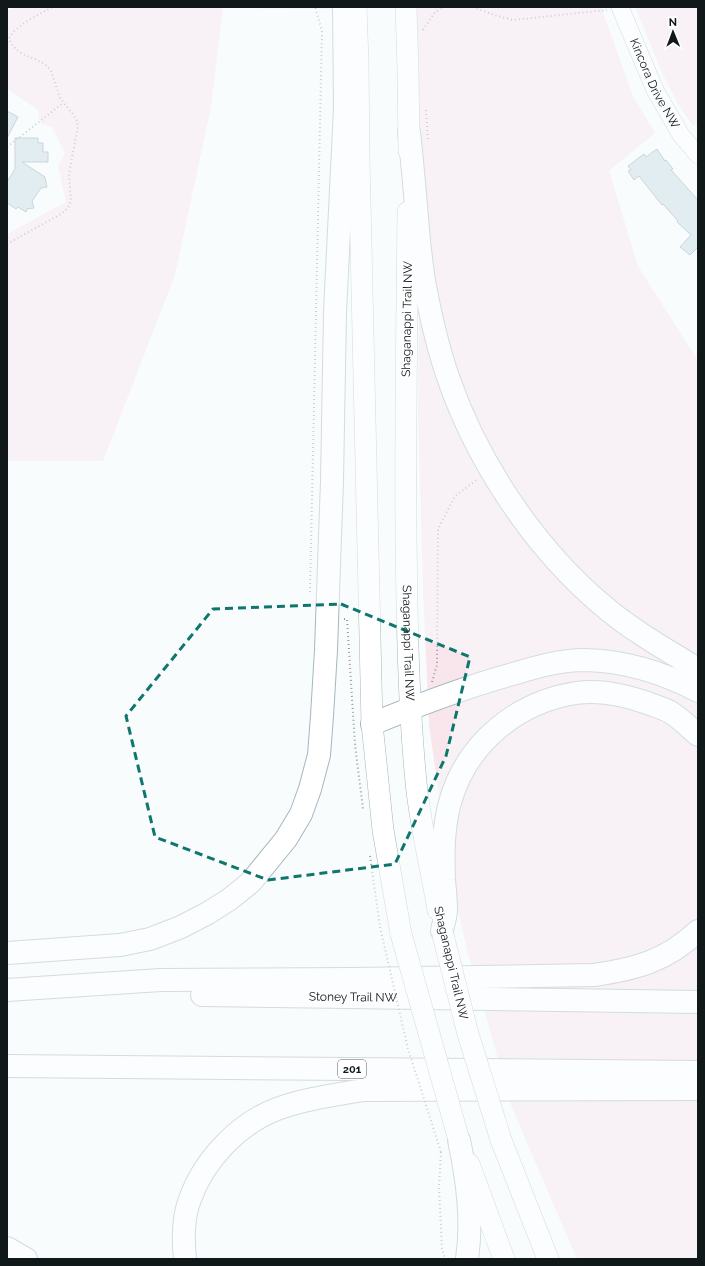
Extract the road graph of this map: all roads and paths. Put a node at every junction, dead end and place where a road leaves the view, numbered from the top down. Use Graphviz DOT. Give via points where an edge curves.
graph roads {
  1 [pos="53,7"];
  2 [pos="344,7"];
  3 [pos="356,7"];
  4 [pos="406,7"];
  5 [pos="436,7"];
  6 [pos="473,7"];
  7 [pos="613,8"];
  8 [pos="438,11"];
  9 [pos="8,39"];
  10 [pos="64,103"];
  11 [pos="409,132"];
  12 [pos="7,147"];
  13 [pos="698,154"];
  14 [pos="7,244"];
  15 [pos="698,669"];
  16 [pos="698,691"];
  17 [pos="410,709"];
  18 [pos="372,724"];
  19 [pos="698,735"];
  20 [pos="380,927"];
  21 [pos="442,931"];
  22 [pos="698,931"];
  23 [pos="7,952"];
  24 [pos="7,991"];
  25 [pos="698,1002"];
  26 [pos="7,1066"];
  27 [pos="698,1072"];
  28 [pos="698,1089"];
  29 [pos="459,1140"];
  30 [pos="7,1248"];
  31 [pos="26,1259"];
  32 [pos="185,1259"];
  33 [pos="445,1259"];
  34 [pos="467,1259"];
  35 [pos="504,1259"];
  36 [pos="548,1259"];
  1 -- 9 [label="path" via="14,31"];
  2 -- 23 [label="highway" via="345,108 335,312 326,650 318,755 310,790 301,814 286,839 252,882 208,913 150,939 120,945"];
  3 -- 18 [label="main road"];
  4 -- 11 [label="main road, Shaganappi Trail NW"];
  5 -- 8 [label="path"];
  6 -- 7 [label="path" via="513,20"];
  7 -- 13 [label="street, Kincora Drive NW" via="681,135"];
  9 -- 10 [label="path" via="22,54 51,70"];
  10 -- 12 [label="path"];
  10 -- 14 [label="path" via="76,118 78,126 69,170 71,201 61,214"];
  11 -- 15 [label="highway" via="424,284 434,330 449,380 486,462 545,548 575,579 601,604 633,628"];
  11 -- 17 [label="main road, Shaganappi Trail NW" via="406,594"];
  16 -- 17 [label="highway" via="639,667 584,660 538,667 491,680"];
  17 -- 18 [label="highway"];
  17 -- 21 [label="main road, Shaganappi Trail NW" via="416,784"];
  18 -- 29 [label="main road, bridge" via="382,830 401,934"];
  19 -- 21 [label="highway" via="670,712 643,701 599,692 577,693 537,704 499,727 475,752 457,782 451,799 443,842 446,911"];
  20 -- 33 [label="path, bridge" via="408,1049 441,1152 439,1187 442,1249"];
  21 -- 36 [label="main road, Shaganappi Trail NW, bridge" via="468,1034 501,1140"];
  22 -- 24 [label="highway" via="684,945 662,957 640,966 594,975 161,980"];
  24 -- 25 [label="highway, Stoney Trail NW"];
  26 -- 27 [label="highway, 201"];
  28 -- 32 [label="highway" via="363,1090 324,1096 276,1110 233,1136 216,1153 198,1182 185,1219"];
  29 -- 34 [label="highway" via="469,1208"];
  29 -- 35 [label="main road"];
  30 -- 31 [label="highway"];
}
